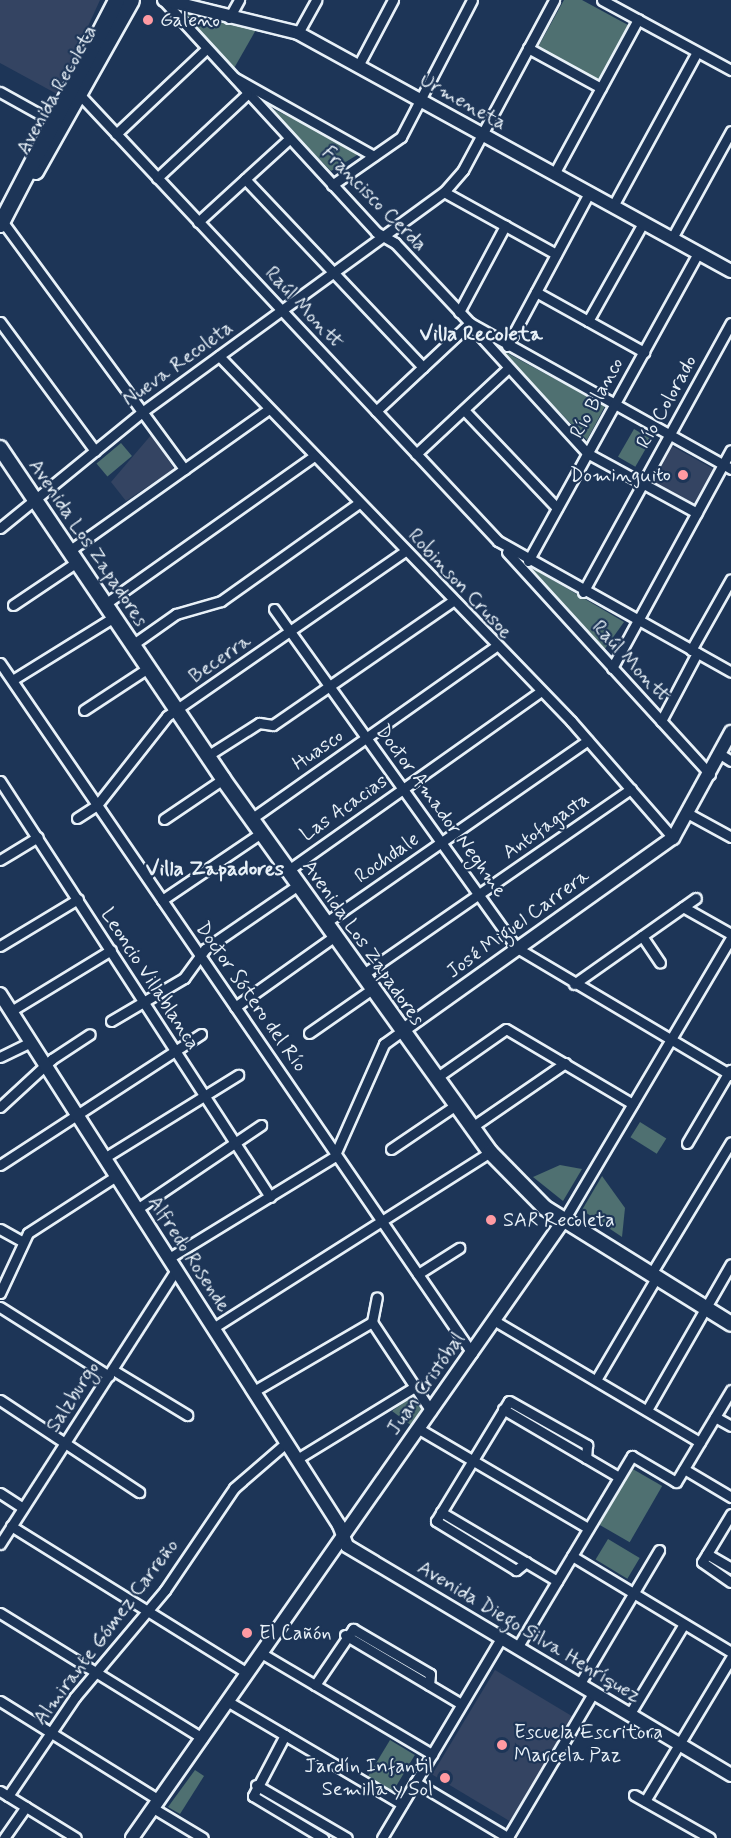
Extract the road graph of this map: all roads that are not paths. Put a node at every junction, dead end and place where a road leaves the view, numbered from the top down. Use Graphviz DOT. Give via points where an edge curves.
graph roads {
  1 [pos="116,0"];
  2 [pos="131,0"];
  3 [pos="163,0"];
  4 [pos="239,0"];
  5 [pos="316,0"];
  6 [pos="393,0"];
  7 [pos="472,0"];
  8 [pos="554,0"];
  9 [pos="602,0"];
  10 [pos="229,18"];
  11 [pos="638,19"];
  12 [pos="298,33"];
  13 [pos="528,48"];
  14 [pos="205,50"];
  15 [pos="697,52"];
  16 [pos="358,66"];
  17 [pos="731,70"];
  18 [pos="228,74"];
  19 [pos="600,88"];
  20 [pos="0,92"];
  21 [pos="79,94"];
  22 [pos="247,94"];
  23 [pos="420,100"];
  24 [pos="52,121"];
  25 [pos="731,131"];
  26 [pos="116,134"];
  27 [pos="482,134"];
  28 [pos="289,139"];
  29 [pos="374,156"];
  30 [pos="554,174"];
  31 [pos="157,178"];
  32 [pos="245,179"];
  33 [pos="332,185"];
  34 [pos="444,192"];
  35 [pos="589,193"];
  36 [pos="15,197"];
  37 [pos="613,206"];
  38 [pos="1,222"];
  39 [pos="198,222"];
  40 [pos="643,223"];
  41 [pos="505,226"];
  42 [pos="385,238"];
  43 [pos="672,238"];
  44 [pos="698,253"];
  45 [pos="556,254"];
  46 [pos="731,271"];
  47 [pos="335,274"];
  48 [pos="536,292"];
  49 [pos="282,311"];
  50 [pos="459,312"];
  51 [pos="588,321"];
  52 [pos="0,322"];
  53 [pos="470,323"];
  54 [pos="731,323"];
  55 [pos="507,346"];
  56 [pos="644,352"];
  57 [pos="219,356"];
  58 [pos="423,367"];
  59 [pos="507,369"];
  60 [pos="614,404"];
  61 [pos="269,409"];
  62 [pos="464,410"];
  63 [pos="376,411"];
  64 [pos="142,412"];
  65 [pos="670,435"];
  66 [pos="0,448"];
  67 [pos="731,450"];
  68 [pos="95,451"];
  69 [pos="587,453"];
  70 [pos="416,454"];
  71 [pos="314,456"];
  72 [pos="727,467"];
  73 [pos="184,469"];
  74 [pos="643,483"];
  75 [pos="35,500"];
  76 [pos="359,503"];
  77 [pos="557,508"];
  78 [pos="697,513"];
  79 [pos="0,528"];
  80 [pos="504,546"];
  81 [pos="405,552"];
  82 [pos="73,556"];
  83 [pos="528,561"];
  84 [pos="731,579"];
  85 [pos="584,592"];
  86 [pos="451,602"];
  87 [pos="105,604"];
  88 [pos="13,605"];
  89 [pos="274,609"];
  90 [pos="114,617"];
  91 [pos="638,621"];
  92 [pos="291,632"];
  93 [pos="132,645"];
  94 [pos="495,647"];
  95 [pos="694,652"];
  96 [pos="0,663"];
  97 [pos="148,668"];
  98 [pos="612,668"];
  99 [pos="731,672"];
  100 [pos="14,679"];
  101 [pos="329,686"];
  102 [pos="540,692"];
  103 [pos="84,710"];
  104 [pos="177,711"];
  105 [pos="661,721"];
  106 [pos="731,732"];
  107 [pos="367,738"];
  108 [pos="588,740"];
  109 [pos="720,754"];
  110 [pos="207,756"];
  111 [pos="731,761"];
  112 [pos="710,774"];
  113 [pos="222,779"];
  114 [pos="0,780"];
  115 [pos="403,789"];
  116 [pos="631,789"];
  117 [pos="97,805"];
  118 [pos="689,814"];
  119 [pos="77,818"];
  120 [pos="164,819"];
  121 [pos="251,819"];
  122 [pos="261,833"];
  123 [pos="38,837"];
  124 [pos="731,837"];
  125 [pos="674,838"];
  126 [pos="441,842"];
  127 [pos="0,860"];
  128 [pos="287,871"];
  129 [pos="298,885"];
  130 [pos="479,894"];
  131 [pos="696,898"];
  132 [pos="78,899"];
  133 [pos="162,900"];
  134 [pos="683,907"];
  135 [pos="325,923"];
  136 [pos="731,934"];
  137 [pos="335,936"];
  138 [pos="642,936"];
  139 [pos="731,938"];
  140 [pos="0,946"];
  141 [pos="517,948"];
  142 [pos="111,950"];
  143 [pos="200,955"];
  144 [pos="660,963"];
  145 [pos="362,975"];
  146 [pos="574,984"];
  147 [pos="372,989"];
  148 [pos="0,994"];
  149 [pos="144,1002"];
  150 [pos="235,1007"];
  151 [pos="11,1011"];
  152 [pos="111,1021"];
  153 [pos="402,1031"];
  154 [pos="309,1033"];
  155 [pos="90,1034"];
  156 [pos="201,1034"];
  157 [pos="670,1041"];
  158 [pos="31,1042"];
  159 [pos="176,1051"];
  160 [pos="0,1057"];
  161 [pos="565,1063"];
  162 [pos="46,1066"];
  163 [pos="730,1072"];
  164 [pos="238,1075"];
  165 [pos="436,1078"];
  166 [pos="204,1094"];
  167 [pos="633,1104"];
  168 [pos="456,1105"];
  169 [pos="0,1107"];
  170 [pos="77,1115"];
  171 [pos="261,1125"];
  172 [pos="472,1127"];
  173 [pos="731,1142"];
  174 [pos="235,1143"];
  175 [pos="687,1143"];
  176 [pos="391,1149"];
  177 [pos="490,1152"];
  178 [pos="336,1153"];
  179 [pos="104,1158"];
  180 [pos="0,1165"];
  181 [pos="116,1176"];
  182 [pos="270,1197"];
  183 [pos="137,1209"];
  184 [pos="564,1220"];
  185 [pos="384,1223"];
  186 [pos="0,1229"];
  187 [pos="23,1242"];
  188 [pos="459,1248"];
  189 [pos="169,1258"];
  190 [pos="731,1264"];
  191 [pos="176,1270"];
  192 [pos="418,1274"];
  193 [pos="653,1276"];
  194 [pos="0,1293"];
  195 [pos="377,1297"];
  196 [pos="0,1307"];
  197 [pos="705,1308"];
  198 [pos="495,1321"];
  199 [pos="372,1322"];
  200 [pos="731,1324"];
  201 [pos="213,1328"];
  202 [pos="472,1353"];
  203 [pos="111,1373"];
  204 [pos="596,1380"];
  205 [pos="416,1386"];
  206 [pos="731,1390"];
  207 [pos="254,1391"];
  208 [pos="0,1400"];
  209 [pos="647,1410"];
  210 [pos="431,1411"];
  211 [pos="187,1415"];
  212 [pos="715,1417"];
  213 [pos="731,1426"];
  214 [pos="419,1429"];
  215 [pos="700,1442"];
  216 [pos="65,1443"];
  217 [pos="286,1443"];
  218 [pos="297,1459"];
  219 [pos="472,1460"];
  220 [pos="684,1468"];
  221 [pos="619,1477"];
  222 [pos="0,1492"];
  223 [pos="139,1492"];
  224 [pos="731,1497"];
  225 [pos="23,1508"];
  226 [pos="441,1512"];
  227 [pos="731,1514"];
  228 [pos="11,1526"];
  229 [pos="588,1528"];
  230 [pos="343,1537"];
  231 [pos="0,1544"];
  232 [pos="659,1550"];
  233 [pos="707,1554"];
  234 [pos="572,1556"];
  235 [pos="526,1562"];
  236 [pos="731,1568"];
  237 [pos="558,1581"];
  238 [pos="731,1582"];
  239 [pos="633,1593"];
  240 [pos="147,1611"];
  241 [pos="0,1613"];
  242 [pos="684,1623"];
  243 [pos="501,1638"];
  244 [pos="517,1648"];
  245 [pos="731,1652"];
  246 [pos="261,1653"];
  247 [pos="731,1658"];
  248 [pos="96,1673"];
  249 [pos="247,1674"];
  250 [pos="315,1685"];
  251 [pos="579,1685"];
  252 [pos="592,1693"];
  253 [pos="0,1701"];
  254 [pos="227,1701"];
  255 [pos="461,1704"];
  256 [pos="629,1715"];
  257 [pos="51,1733"];
  258 [pos="285,1735"];
  259 [pos="202,1738"];
  260 [pos="679,1745"];
  261 [pos="432,1754"];
  262 [pos="731,1775"];
  263 [pos="415,1782"];
  264 [pos="256,1785"];
  265 [pos="4,1793"];
  266 [pos="634,1795"];
  267 [pos="645,1801"];
  268 [pos="156,1804"];
  269 [pos="402,1804"];
  270 [pos="26,1807"];
  271 [pos="386,1836"];
  272 [pos="342,1837"];
  273 [pos="707,1837"];
  274 [pos="4,1838"];
  275 [pos="76,1838"];
  276 [pos="132,1838"];
  277 [pos="203,1838"];
  278 [pos="323,1838"];
  279 [pos="508,1838"];
  1 -- 24 [label="main road, Avenida Recoleta"];
  2 -- 21 [label="main road, Avenida Recoleta"];
  3 -- 10 [label="street, Urmeneta"];
  3 -- 14 [label="street, Francisco Cerda"];
  4 -- 10 [label="street"];
  5 -- 12 [label="street"];
  6 -- 16 [label="street"];
  7 -- 23 [label="street"];
  8 -- 13 [label="street, Nueva Recoleta"];
  9 -- 11 [label="street"];
  10 -- 12 [label="street, Urmeneta"];
  11 -- 15 [label="street"];
  11 -- 19 [label="street"];
  12 -- 16 [label="street, Urmeneta"];
  13 -- 19 [label="street"];
  13 -- 27 [label="street, Nueva Recoleta"];
  14 -- 18 [label="street, Francisco Cerda"];
  14 -- 26 [label="street"];
  15 -- 17 [label="street"];
  15 -- 37 [label="street"];
  16 -- 23 [label="street, Urmeneta"];
  18 -- 22 [label="street, Francisco Cerda"];
  18 -- 29 [label="street, Francisco Cerda"];
  19 -- 30 [label="street"];
  20 -- 24 [label="street"];
  21 -- 26 [label="street, Raúl Montt"];
  21 -- 36 [label="main road, Avenida Recoleta" via="42,161"];
  22 -- 28 [label="street, Francisco Cerda"];
  22 -- 31 [label="street"];
  23 -- 27 [label="street, Urmeneta"];
  23 -- 29 [label="street" via="401,137"];
  24 -- 36 [label="main road, Avenida Recoleta"];
  25 -- 43 [label="street"];
  26 -- 31 [label="street, Raúl Montt"];
  27 -- 30 [label="street, Urmeneta"];
  27 -- 34 [label="street, Nueva Recoleta"];
  28 -- 32 [label="street"];
  28 -- 33 [label="street, Francisco Cerda"];
  29 -- 33 [label="street"];
  30 -- 35 [label="street, Urmeneta"];
  31 -- 39 [label="street, Raúl Montt"];
  32 -- 39 [label="street"];
  32 -- 47 [label="street"];
  33 -- 42 [label="street, Francisco Cerda"];
  34 -- 41 [label="street"];
  34 -- 42 [label="street, Nueva Recoleta"];
  35 -- 37 [label="street, Urmeneta"];
  35 -- 45 [label="street"];
  36 -- 38 [label="main road, Avenida Recoleta"];
  37 -- 40 [label="street, Urmeneta"];
  38 -- 64 [label="street"];
  39 -- 49 [label="street, Raúl Montt"];
  40 -- 43 [label="street, Urmeneta"];
  40 -- 51 [label="street"];
  41 -- 45 [label="street"];
  41 -- 50 [label="street"];
  42 -- 47 [label="street, Nueva Recoleta"];
  42 -- 50 [label="street, Francisco Cerda"];
  43 -- 44 [label="street, Urmeneta"];
  44 -- 46 [label="street, Urmeneta"];
  44 -- 56 [label="street, Río Blanco"];
  45 -- 48 [label="street"];
  47 -- 49 [label="street, Nueva Recoleta"];
  47 -- 58 [label="street"];
  48 -- 51 [label="street"];
  48 -- 55 [label="street"];
  49 -- 57 [label="street, Nueva Recoleta"];
  49 -- 63 [label="street, Raúl Montt"];
  50 -- 53 [label="street, Francisco Cerda"];
  51 -- 56 [label="street"];
  52 -- 68 [label="street"];
  53 -- 55 [label="street, Francisco Cerda"];
  53 -- 58 [label="street"];
  53 -- 59 [label="street, Francisco Cerda"];
  54 -- 65 [label="street, Río Colorado"];
  55 -- 60 [label="street, Francisco Cerda"];
  56 -- 60 [label="street, Río Blanco"];
  57 -- 61 [label="street, Robinson Crusoe"];
  57 -- 64 [label="street, Nueva Recoleta"];
  58 -- 63 [label="street"];
  59 -- 62 [label="street"];
  59 -- 69 [label="street, Francisco Cerda"];
  60 -- 65 [label="street, Francisco Cerda"];
  60 -- 69 [label="street, Río Blanco"];
  61 -- 71 [label="street, Robinson Crusoe"];
  61 -- 73 [label="street"];
  62 -- 70 [label="street"];
  62 -- 77 [label="street"];
  63 -- 70 [label="street, Raúl Montt"];
  64 -- 68 [label="street, Nueva Recoleta"];
  64 -- 73 [label="street"];
  65 -- 72 [label="street, Francisco Cerda"];
  65 -- 74 [label="street, Río Colorado"];
  66 -- 75 [label="main road, Avenida Los Zapadores"];
  67 -- 72 [label="street"];
  68 -- 75 [label="street, Nueva Recoleta"];
  69 -- 74 [label="street, Francisco Cerda"];
  69 -- 77 [label="street, Río Blanco"];
  70 -- 80 [label="street, Raúl Montt"];
  71 -- 76 [label="street, Robinson Crusoe"];
  71 -- 87 [label="street"];
  72 -- 78 [label="street"];
  73 -- 82 [label="street"];
  74 -- 78 [label="street, Francisco Cerda"];
  74 -- 85 [label="street, Río Colorado"];
  75 -- 79 [label="street, Nueva Recoleta"];
  75 -- 82 [label="main road, Avenida Los Zapadores"];
  76 -- 81 [label="street, Robinson Crusoe"];
  76 -- 93 [label="street" via="221,601 176,614"];
  77 -- 83 [label="street, Río Blanco"];
  78 -- 91 [label="street"];
  80 -- 83 [label="street, Raúl Montt"];
  80 -- 98 [label="street, Raúl Montt"];
  81 -- 86 [label="street, Robinson Crusoe"];
  81 -- 92 [label="street, Becerra"];
  82 -- 87 [label="main road, Avenida Los Zapadores"];
  82 -- 88 [label="street"];
  83 -- 85 [label="street, Raúl Montt"];
  84 -- 95 [label="street"];
  85 -- 91 [label="street, Raúl Montt"];
  86 -- 94 [label="street, Robinson Crusoe"];
  86 -- 101 [label="street"];
  87 -- 90 [label="main road, Avenida Los Zapadores"];
  89 -- 92 [label="street, Doctor Amador Neghme"];
  90 -- 93 [label="main road, Avenida Los Zapadores"];
  90 -- 100 [label="street"];
  91 -- 95 [label="street, Raúl Montt"];
  91 -- 98 [label="street"];
  92 -- 101 [label="street, Doctor Amador Neghme"];
  92 -- 104 [label="street, Becerra"];
  93 -- 97 [label="main road, Avenida Los Zapadores"];
  94 -- 102 [label="street, Robinson Crusoe"];
  94 -- 107 [label="street, Huasco"];
  95 -- 99 [label="street, Raúl Montt"];
  95 -- 105 [label="street"];
  96 -- 100 [label="street, Doctor Sótero del Río"];
  97 -- 103 [label="street"];
  97 -- 104 [label="main road, Avenida Los Zapadores"];
  98 -- 105 [label="street, Raúl Montt"];
  100 -- 117 [label="street, Doctor Sótero del Río"];
  101 -- 107 [label="street, Doctor Amador Neghme"];
  101 -- 110 [label="street" via="273,725 259,723"];
  102 -- 108 [label="street, Robinson Crusoe"];
  102 -- 115 [label="street, Las Acacias"];
  104 -- 110 [label="main road, Avenida Los Zapadores"];
  104 -- 117 [label="street, Becerra" via="155,728"];
  105 -- 112 [label="street, Raúl Montt"];
  106 -- 109 [label="street, José Miguel Carrera"];
  107 -- 115 [label="street, Doctor Amador Neghme"];
  107 -- 121 [label="street, Huasco"];
  108 -- 116 [label="street, Robinson Crusoe"];
  108 -- 126 [label="street, Rochdale"];
  109 -- 111 [label="street"];
  109 -- 112 [label="street, José Miguel Carrera"];
  110 -- 113 [label="main road, Avenida Los Zapadores"];
  112 -- 118 [label="street, José Miguel Carrera"];
  113 -- 120 [label="street"];
  113 -- 121 [label="main road, Avenida Los Zapadores"];
  114 -- 123 [label="street, Leoncio Villablanca"];
  115 -- 126 [label="street, Doctor Amador Neghme"];
  115 -- 128 [label="street, Las Acacias"];
  116 -- 125 [label="street, Robinson Crusoe"];
  116 -- 130 [label="street, Antofagasta"];
  117 -- 119 [label="street, Becerra"];
  117 -- 133 [label="street, Doctor Sótero del Río"];
  118 -- 124 [label="street"];
  118 -- 125 [label="street, José Miguel Carrera"];
  121 -- 122 [label="main road, Avenida Los Zapadores"];
  122 -- 128 [label="main road, Avenida Los Zapadores"];
  122 -- 133 [label="street"];
  123 -- 127 [label="street"];
  123 -- 132 [label="street, Leoncio Villablanca"];
  125 -- 141 [label="street, José Miguel Carrera"];
  126 -- 130 [label="street, Doctor Amador Neghme"];
  126 -- 135 [label="street, Rochdale"];
  128 -- 129 [label="main road, Avenida Los Zapadores"];
  129 -- 135 [label="main road, Avenida Los Zapadores"];
  129 -- 143 [label="street"];
  130 -- 141 [label="street, Doctor Amador Neghme"];
  130 -- 145 [label="street, Antofagasta"];
  131 -- 134 [label="street"];
  132 -- 140 [label="street"];
  132 -- 142 [label="street, Leoncio Villablanca"];
  133 -- 143 [label="street, Doctor Sótero del Río"];
  134 -- 136 [label="street"];
  134 -- 138 [label="street"];
  135 -- 137 [label="main road, Avenida Los Zapadores"];
  137 -- 145 [label="main road, Avenida Los Zapadores"];
  137 -- 150 [label="street"];
  138 -- 144 [label="street"];
  138 -- 146 [label="street"];
  139 -- 157 [label="street, Juan Cristóbal"];
  141 -- 146 [label="street, Doctor Amador Neghme"];
  141 -- 153 [label="street, José Miguel Carrera"];
  142 -- 149 [label="street, Leoncio Villablanca"];
  142 -- 151 [label="street"];
  143 -- 149 [label="street" via="184,978"];
  143 -- 150 [label="street, Doctor Sótero del Río"];
  145 -- 147 [label="main road, Avenida Los Zapadores"];
  146 -- 157 [label="street, Doctor Amador Neghme"];
  147 -- 153 [label="main road, Avenida Los Zapadores"];
  147 -- 154 [label="street"];
  148 -- 151 [label="street, Alfredo Rosende"];
  149 -- 152 [label="street"];
  149 -- 159 [label="street, Leoncio Villablanca"];
  150 -- 178 [label="street, Doctor Sótero del Río"];
  151 -- 158 [label="street, Alfredo Rosende"];
  153 -- 165 [label="main road, Avenida Los Zapadores"];
  153 -- 178 [label="street, José Miguel Carrera" via="384,1044"];
  155 -- 162 [label="street"];
  156 -- 159 [label="street"];
  157 -- 163 [label="street, Doctor Amador Neghme"];
  157 -- 167 [label="street, Juan Cristóbal"];
  158 -- 160 [label="street"];
  158 -- 162 [label="street, Alfredo Rosende"];
  159 -- 166 [label="street, Leoncio Villablanca"];
  159 -- 170 [label="street"];
  161 -- 165 [label="street" via="506,1029"];
  161 -- 167 [label="street"];
  161 -- 172 [label="street"];
  162 -- 169 [label="street"];
  162 -- 170 [label="street, Alfredo Rosende"];
  163 -- 175 [label="street"];
  164 -- 166 [label="street"];
  165 -- 168 [label="main road, Avenida Los Zapadores"];
  166 -- 174 [label="street, Leoncio Villablanca"];
  166 -- 179 [label="street"];
  167 -- 184 [label="street, Juan Cristóbal"];
  168 -- 172 [label="main road, Avenida Los Zapadores"];
  168 -- 176 [label="street"];
  170 -- 179 [label="street, Alfredo Rosende"];
  170 -- 180 [label="street"];
  171 -- 174 [label="street"];
  172 -- 177 [label="main road, Avenida Los Zapadores"];
  173 -- 193 [label="street"];
  174 -- 182 [label="street, Leoncio Villablanca"];
  174 -- 183 [label="street"];
  177 -- 184 [label="main road, Avenida Los Zapadores" via="530,1195"];
  177 -- 185 [label="street"];
  178 -- 182 [label="street"];
  178 -- 185 [label="street, Doctor Sótero del Río"];
  179 -- 181 [label="street, Alfredo Rosende"];
  181 -- 183 [label="street, Alfredo Rosende"];
  181 -- 187 [label="street" via="31,1231"];
  182 -- 189 [label="street"];
  183 -- 189 [label="street, Alfredo Rosende"];
  184 -- 193 [label="main road, Avenida Los Zapadores"];
  184 -- 198 [label="street, Juan Cristóbal"];
  185 -- 192 [label="street, Doctor Sótero del Río"];
  185 -- 201 [label="street"];
  186 -- 187 [label="street"];
  187 -- 194 [label="street"];
  188 -- 192 [label="street"];
  189 -- 191 [label="street, Alfredo Rosende"];
  190 -- 197 [label="street"];
  191 -- 201 [label="street, Alfredo Rosende"];
  191 -- 203 [label="street, Salzburgo"];
  192 -- 202 [label="street, Doctor Sótero del Río"];
  193 -- 197 [label="main road, Avenida Los Zapadores"];
  193 -- 204 [label="street"];
  195 -- 199 [label="street"];
  196 -- 203 [label="street"];
  197 -- 200 [label="main road, Avenida Los Zapadores"];
  197 -- 209 [label="street"];
  198 -- 202 [label="street, Juan Cristóbal"];
  198 -- 204 [label="street"];
  199 -- 205 [label="street"];
  199 -- 207 [label="street"];
  201 -- 207 [label="street, Alfredo Rosende"];
  202 -- 210 [label="street, Juan Cristóbal"];
  203 -- 211 [label="street"];
  203 -- 216 [label="street, Salzburgo"];
  204 -- 209 [label="street"];
  205 -- 210 [label="street"];
  205 -- 218 [label="street"];
  206 -- 212 [label="street"];
  207 -- 217 [label="street, Alfredo Rosende"];
  208 -- 216 [label="street"];
  209 -- 215 [label="street"];
  210 -- 214 [label="street, Juan Cristóbal"];
  212 -- 213 [label="street"];
  212 -- 215 [label="street"];
  214 -- 219 [label="street"];
  214 -- 230 [label="street, Juan Cristóbal"];
  215 -- 220 [label="street"];
  216 -- 223 [label="street"];
  216 -- 225 [label="street, Salzburgo"];
  217 -- 218 [label="street, Alfredo Rosende"];
  217 -- 240 [label="street, Almirante Gómez Carreño" via="234,1488"];
  218 -- 230 [label="street, Alfredo Rosende"];
  219 -- 221 [label="street" via="506,1405"];
  219 -- 226 [label="street"];
  219 -- 229 [label="street"];
  220 -- 221 [label="street" via="676,1482 632,1456"];
  220 -- 224 [label="street"];
  221 -- 229 [label="street"];
  222 -- 225 [label="street"];
  225 -- 228 [label="street, Salzburgo"];
  226 -- 235 [label="street"];
  226 -- 235 [label="street" via="436,1522 518,1571"];
  227 -- 233 [label="street"];
  228 -- 231 [label="street, Salzburgo"];
  228 -- 240 [label="street"];
  229 -- 234 [label="street"];
  230 -- 243 [label="street, Avenida Diego Silva Henríquez" via="349,1549"];
  230 -- 246 [label="street, Juan Cristóbal"];
  232 -- 239 [label="street"];
  233 -- 236 [label="street"];
  233 -- 238 [label="street" via="703,1566"];
  234 -- 237 [label="street"];
  234 -- 239 [label="street"];
  235 -- 237 [label="street"];
  237 -- 244 [label="street"];
  239 -- 242 [label="street"];
  239 -- 251 [label="street"];
  240 -- 248 [label="street, Almirante Gómez Carreño"];
  240 -- 249 [label="street"];
  241 -- 248 [label="street"];
  242 -- 245 [label="street"];
  242 -- 256 [label="street"];
  243 -- 244 [label="street, Avenida Diego Silva Henríquez"];
  243 -- 255 [label="street"];
  244 -- 251 [label="street, Avenida Diego Silva Henríquez"];
  246 -- 249 [label="street, Juan Cristóbal"];
  246 -- 250 [label="street"];
  247 -- 260 [label="street"];
  248 -- 257 [label="street, Almirante Gómez Carreño"];
  248 -- 259 [label="street"];
  249 -- 254 [label="street, Juan Cristóbal"];
  250 -- 255 [label="street" via="345,1635 356,1630 430,1674 429,1685"];
  250 -- 261 [label="street"];
  251 -- 252 [label="street, Avenida Diego Silva Henríquez"];
  252 -- 256 [label="street, Avenida Diego Silva Henríquez"];
  252 -- 279 [label="street"];
  253 -- 257 [label="street"];
  254 -- 258 [label="street"];
  254 -- 259 [label="street, Juan Cristóbal"];
  255 -- 261 [label="street"];
  256 -- 260 [label="street, Avenida Diego Silva Henríquez"];
  257 -- 265 [label="street, Almirante Gómez Carreño"];
  257 -- 268 [label="street"];
  258 -- 264 [label="street"];
  258 -- 269 [label="street"];
  259 -- 268 [label="street, Juan Cristóbal"];
  260 -- 262 [label="street, Avenida Diego Silva Henríquez"];
  260 -- 267 [label="street"];
  261 -- 263 [label="street"];
  263 -- 269 [label="street"];
  263 -- 279 [label="street"];
  264 -- 272 [label="street"];
  264 -- 278 [label="street" via="254,1797"];
  265 -- 270 [label="street"];
  266 -- 267 [label="street"];
  267 -- 273 [label="street"];
  268 -- 276 [label="street, Juan Cristóbal"];
  268 -- 277 [label="street"];
  269 -- 271 [label="street"];
  270 -- 274 [label="street"];
  270 -- 275 [label="street"];
}
